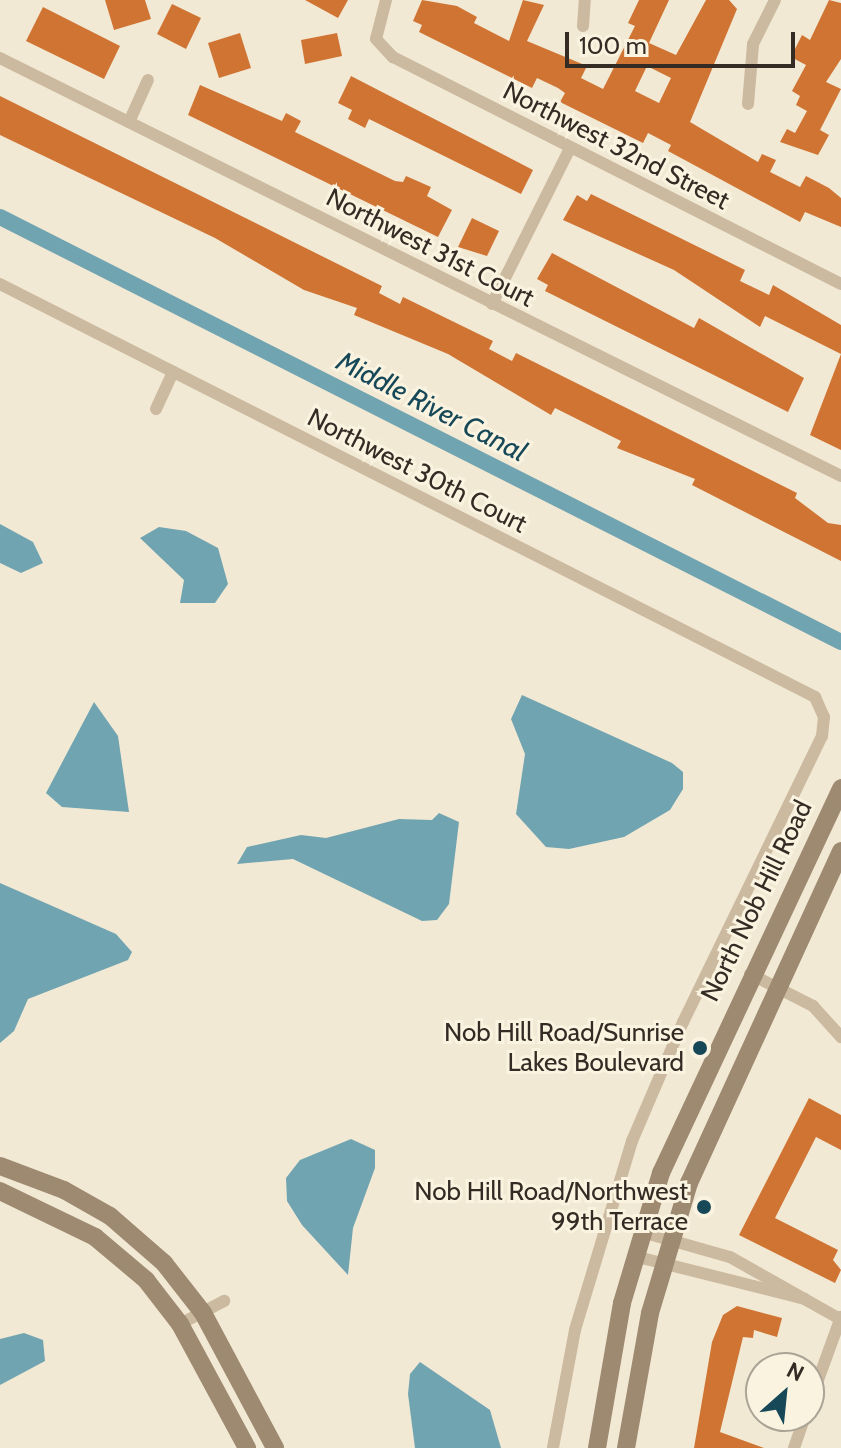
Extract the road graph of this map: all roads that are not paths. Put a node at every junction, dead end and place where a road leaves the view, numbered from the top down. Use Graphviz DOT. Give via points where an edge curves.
graph roads {
  1 [pos="386,0"];
  2 [pos="585,0"];
  3 [pos="775,0"];
  4 [pos="583,26"];
  5 [pos="0,58"];
  6 [pos="148,80"];
  7 [pos="748,104"];
  8 [pos="129,122"];
  9 [pos="570,148"];
  10 [pos="0,284"];
  11 [pos="841,284"];
  12 [pos="492,304"];
  13 [pos="173,372"];
  14 [pos="156,409"];
  15 [pos="841,476"];
  16 [pos="841,788"];
  17 [pos="841,851"];
  18 [pos="749,974"];
  19 [pos="776,986"];
  20 [pos="841,1037"];
  21 [pos="0,1166"];
  22 [pos="0,1191"];
  23 [pos="642,1232"];
  24 [pos="671,1240"];
  25 [pos="634,1256"];
  26 [pos="664,1264"];
  27 [pos="808,1299"];
  28 [pos="224,1301"];
  29 [pos="203,1313"];
  30 [pos="840,1318"];
  31 [pos="180,1324"];
  32 [pos="825,1360"];
  33 [pos="247,1448"];
  34 [pos="275,1448"];
  35 [pos="553,1448"];
  36 [pos="597,1448"];
  37 [pos="626,1448"];
  1 -- 9 [label="street, Northwest 32nd Street" via="376,39 393,57"];
  2 -- 4 [label="street"];
  3 -- 7 [label="street" via="753,44"];
  5 -- 8 [label="street, Northwest 31st Court"];
  6 -- 8 [label="street"];
  8 -- 12 [label="street, Northwest 31st Court"];
  9 -- 11 [label="street, Northwest 32nd Street"];
  9 -- 12 [label="street"];
  10 -- 13 [label="street, Northwest 30th Court"];
  12 -- 15 [label="street, Northwest 31st Court"];
  13 -- 14 [label="street"];
  13 -- 35 [label="street, Northwest 30th Court" via="815,697 824,717 822,736 683,1022 632,1141 575,1330"];
  16 -- 18 [label="main road, North Nob Hill Road"];
  17 -- 19 [label="main road, North Nob Hill Road"];
  18 -- 19 [label="street"];
  18 -- 23 [label="main road, North Nob Hill Road" via="687,1108"];
  19 -- 20 [label="street" via="813,1006"];
  19 -- 24 [label="main road, North Nob Hill Road" via="715,1118"];
  21 -- 29 [label="main road" via="64,1190 110,1216 164,1263"];
  22 -- 31 [label="main road" via="95,1237 146,1280"];
  23 -- 24 [label="street"];
  23 -- 25 [label="main road, North Nob Hill Road"];
  24 -- 26 [label="main road, North Nob Hill Road"];
  24 -- 27 [label="street" via="730,1257"];
  25 -- 26 [label="street"];
  25 -- 36 [label="main road, North Nob Hill Road"];
  26 -- 27 [label="street"];
  26 -- 37 [label="main road, North Nob Hill Road"];
  27 -- 30 [label="street"];
  28 -- 29 [label="street"];
  29 -- 31 [label="street"];
  29 -- 34 [label="main road"];
  30 -- 32 [label="street"];
  31 -- 33 [label="main road"];
}
